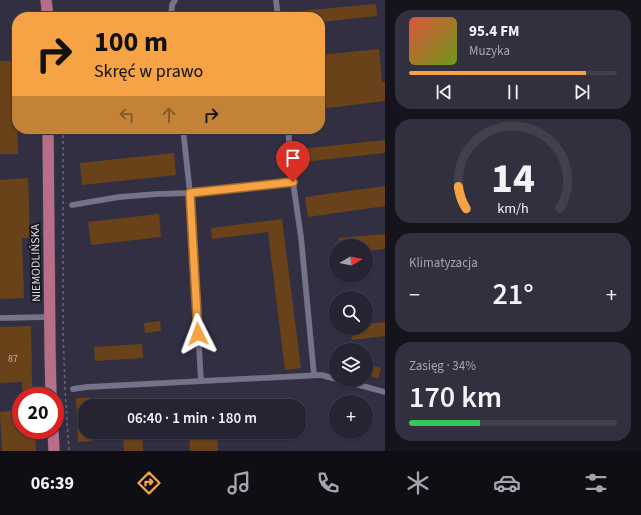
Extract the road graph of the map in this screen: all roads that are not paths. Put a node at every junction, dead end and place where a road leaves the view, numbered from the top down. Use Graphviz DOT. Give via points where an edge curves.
graph roads {
  1 [pos="46,0"];
  2 [pos="175,0"];
  3 [pos="276,0"];
  4 [pos="47,12"];
  5 [pos="171,12"];
  6 [pos="277,12"];
  7 [pos="48,134"];
  8 [pos="184,134"];
  9 [pos="288,134"];
  10 [pos="293,182"];
  11 [pos="190,193"];
  12 [pos="72,204"];
  13 [pos="49,317"];
  14 [pos="0,318"];
  15 [pos="314,375"];
  16 [pos="329,377"];
  17 [pos="201,381"];
  18 [pos="51,387"];
  19 [pos="367,387"];
  20 [pos="73,389"];
  21 [pos="385,392"];
  22 [pos="53,439"];
  23 [pos="54,451"];
  1 -- 4 [label="main road"];
  2 -- 5 [label="lane"];
  3 -- 6 [label="lane"];
  7 -- 13 [label="main road, NIEMODLIŃSKA"];
  8 -- 11 [label="lane"];
  9 -- 10 [label="lane"];
  10 -- 11 [label="lane"];
  10 -- 15 [label="lane" via="301,237"];
  11 -- 12 [label="lane" via="119,197"];
  11 -- 17 [label="lane"];
  13 -- 14 [label="lane"];
  13 -- 18 [label="main road, NIEMODLIŃSKA"];
  15 -- 16 [label="lane"];
  15 -- 17 [label="lane"];
  17 -- 20 [label="lane"];
  19 -- 21 [label="lane"];
  22 -- 23 [label="main road"];
}
